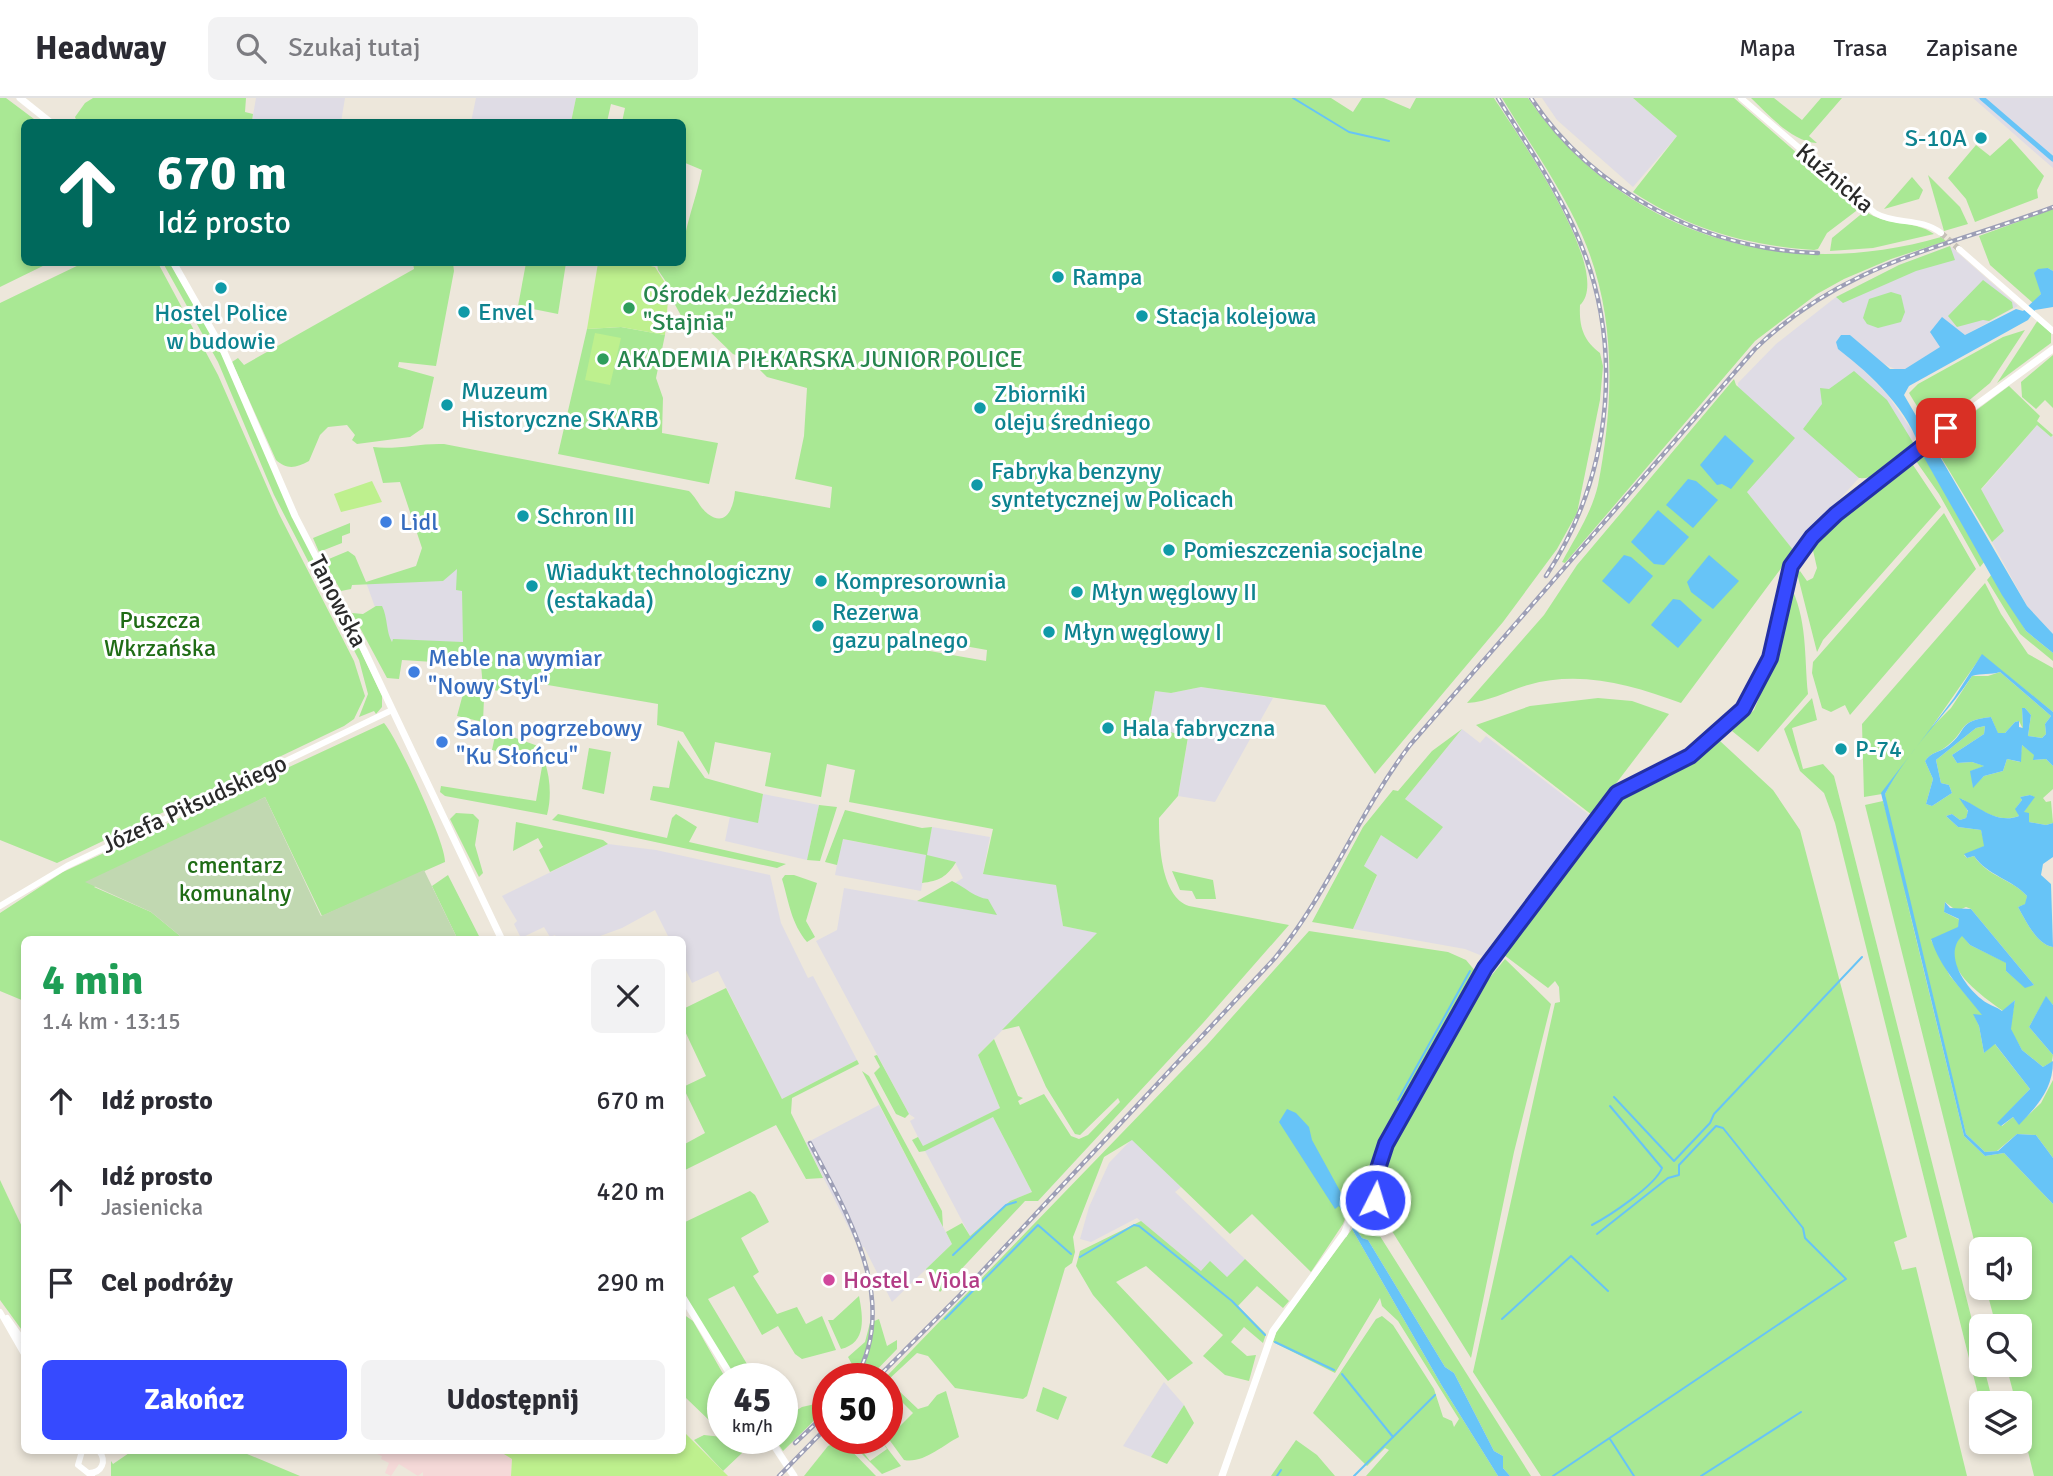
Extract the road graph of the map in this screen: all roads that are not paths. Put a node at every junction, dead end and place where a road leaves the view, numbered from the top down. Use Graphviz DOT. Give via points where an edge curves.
graph roads {
  1 [pos="20,98"];
  2 [pos="1741,98"];
  3 [pos="46,119"];
  4 [pos="1941,233"];
  5 [pos="1959,249"];
  6 [pos="175,266"];
  7 [pos="2053,331"];
  8 [pos="2053,346"];
  9 [pos="2011,379"];
  10 [pos="392,710"];
  11 [pos="0,906"];
  12 [pos="500,936"];
  13 [pos="1382,1152"];
  14 [pos="1362,1186"];
  15 [pos="1374,1191"];
  16 [pos="1354,1203"];
  17 [pos="1364,1209"];
  18 [pos="1344,1234"];
  19 [pos="686,1303"];
  20 [pos="0,1310"];
  21 [pos="21,1338"];
  22 [pos="21,1348"];
  23 [pos="723,1363"];
  24 [pos="80,1454"];
  25 [pos="100,1454"];
  26 [pos="780,1454"];
  27 [pos="101,1472"];
  28 [pos="90,1475"];
  29 [pos="794,1476"];
  30 [pos="1222,1476"];
  1 -- 3 [label="main road"];
  2 -- 4 [label="street, Kuźnicka" via="1874,213 1924,223"];
  5 -- 7 [label="street"];
  6 -- 10 [label="main road, Tanowska" via="224,352 295,516"];
  8 -- 9 [label="main road"];
  8 -- 9 [label="main road"];
  9 -- 13 [label="main road" via="1825,524 1791,566 1770,658 1743,709 1690,756 1617,793 1481,974"];
  10 -- 11 [label="street, Józefa Piłsudskiego" via="66,866"];
  10 -- 12 [label="main road, Tanowska"];
  13 -- 14 [label="main road"];
  13 -- 15 [label="main road"];
  14 -- 15 [label="main road"];
  14 -- 16 [label="main road" via="1353,1192"];
  15 -- 17 [label="main road" via="1374,1203"];
  16 -- 17 [label="main road"];
  16 -- 18 [label="main road"];
  17 -- 18 [label="main road"];
  18 -- 30 [label="main road" via="1273,1331"];
  19 -- 23 [label="main road"];
  20 -- 21 [label="street"];
  20 -- 22 [label="street"];
  24 -- 28 [label="street" via="79,1466"];
  25 -- 27 [label="street"];
  26 -- 29 [label="main road"];
  27 -- 28 [label="street"];
}
